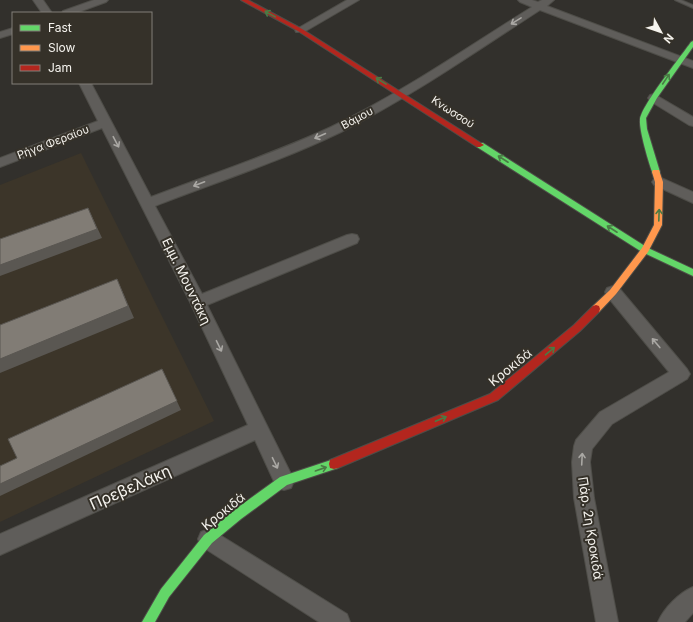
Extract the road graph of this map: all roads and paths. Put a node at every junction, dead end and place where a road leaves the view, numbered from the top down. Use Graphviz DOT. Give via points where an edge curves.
graph roads {
  1 [pos="38,0"];
  2 [pos="103,0"];
  3 [pos="244,0"];
  4 [pos="354,0"];
  5 [pos="523,0"];
  6 [pos="677,0"];
  7 [pos="544,3"];
  8 [pos="693,7"];
  9 [pos="46,12"];
  10 [pos="70,12"];
  11 [pos="300,30"];
  12 [pos="12,31"];
  13 [pos="0,36"];
  14 [pos="693,43"];
  15 [pos="680,60"];
  16 [pos="693,65"];
  17 [pos="86,84"];
  18 [pos="402,94"];
  19 [pos="654,98"];
  20 [pos="106,122"];
  21 [pos="693,122"];
  22 [pos="0,163"];
  23 [pos="660,182"];
  24 [pos="693,198"];
  25 [pos="148,204"];
  26 [pos="352,239"];
  27 [pos="645,250"];
  28 [pos="693,273"];
  29 [pos="613,292"];
  30 [pos="198,302"];
  31 [pos="259,429"];
  32 [pos="284,481"];
  33 [pos="208,539"];
  34 [pos="0,545"];
  35 [pos="693,598"];
  36 [pos="148,622"];
  37 [pos="339,622"];
  38 [pos="606,622"];
  39 [pos="669,622"];
  1 -- 9 [label="street"];
  2 -- 10 [label="street"];
  11 -- 3 [label="street, Κνωσσού, one-way"];
  4 -- 11 [label="street"];
  5 -- 7 [label="street"];
  6 -- 8 [label="lane"];
  7 -- 15 [label="street"];
  7 -- 18 [label="street, Βάμου, one-way"];
  18 -- 11 [label="street, Κνωσσού, one-way"];
  12 -- 13 [label="street"];
  14 -- 15 [label="street, Κροκιδά"];
  15 -- 16 [label="street"];
  19 -- 15 [label="street, Κροκιδά, one-way"];
  17 -- 20 [label="street, Εμμ. Μουντάκη"];
  18 -- 25 [label="street, Βάμου, one-way" via="302,144"];
  27 -- 18 [label="street, Κνωσσού, one-way"];
  19 -- 21 [label="street"];
  19 -- 23 [label="street, Κροκιδά" via="643,118 644,130"];
  20 -- 22 [label="street, Ρήγα Φεραίου"];
  20 -- 25 [label="street, Εμμ. Μουντάκη, one-way"];
  23 -- 24 [label="street"];
  27 -- 23 [label="street, Κροκιδά, one-way" via="658,225"];
  25 -- 30 [label="street, Εμμ. Μουντάκη"];
  26 -- 30 [label="street"];
  27 -- 28 [label="street, Κνωσσού"];
  27 -- 29 [label="street, Κροκιδά"];
  32 -- 29 [label="street, Κροκιδά, one-way" via="323,469 494,397 577,328"];
  38 -- 29 [label="street, Πάρ. 2η Κροκιδά, one-way" via="584,498 581,462 583,446 606,418 681,374"];
  30 -- 31 [label="street, Εμμ. Μουντάκη, one-way"];
  31 -- 32 [label="street, Εμμ. Μουντάκη, one-way"];
  31 -- 34 [label="street, Πρεβελάκη"];
  32 -- 33 [label="street, Κροκιδά" via="236,515"];
  33 -- 36 [label="street, Κροκιδά" via="165,593"];
  33 -- 37 [label="street"];
  35 -- 39 [label="street"];
}
